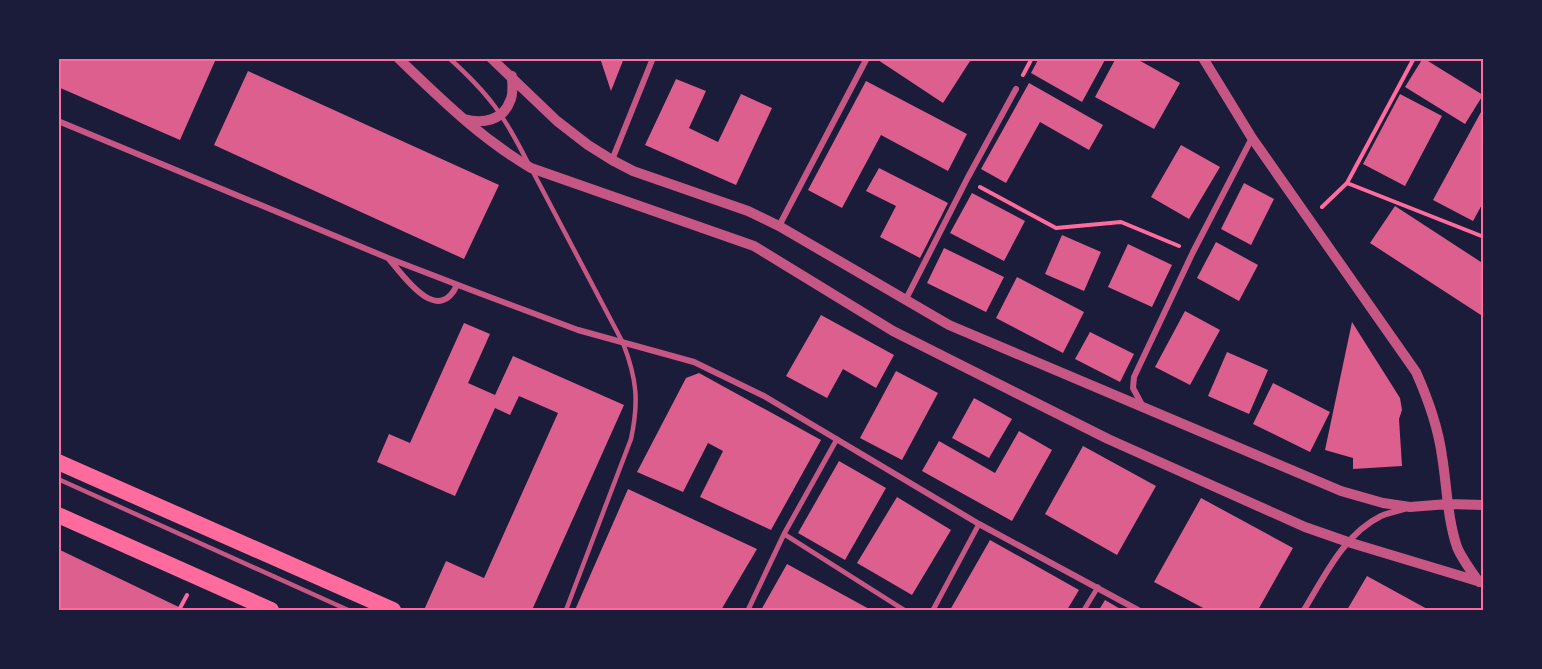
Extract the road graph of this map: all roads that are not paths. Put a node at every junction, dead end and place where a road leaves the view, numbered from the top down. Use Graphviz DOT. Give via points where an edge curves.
graph roads {
  1 [pos="398,58"];
  2 [pos="449,58"];
  3 [pos="491,58"];
  4 [pos="653,58"];
  5 [pos="867,58"];
  6 [pos="1203,58"];
  7 [pos="512,76"];
  8 [pos="1016,89"];
  9 [pos="502,114"];
  10 [pos="461,118"];
  11 [pos="58,121"];
  12 [pos="1252,138"];
  13 [pos="612,160"];
  14 [pos="531,168"];
  15 [pos="779,226"];
  16 [pos="388,258"];
  17 [pos="457,285"];
  18 [pos="905,301"];
  19 [pos="622,344"];
  20 [pos="1146,408"];
  21 [pos="837,439"];
  22 [pos="58,462"];
  23 [pos="58,479"];
  24 [pos="1448,504"];
  25 [pos="1484,505"];
  26 [pos="1410,507"];
  27 [pos="58,515"];
  28 [pos="979,524"];
  29 [pos="784,534"];
  30 [pos="1348,542"];
  31 [pos="1481,582"];
  32 [pos="1098,587"];
  33 [pos="271,610"];
  34 [pos="348,610"];
  35 [pos="393,610"];
  36 [pos="566,610"];
  37 [pos="748,610"];
  38 [pos="903,610"];
  39 [pos="933,610"];
  40 [pos="1084,610"];
  41 [pos="1138,610"];
  42 [pos="1304,610"];
  1 -- 10 [label="street"];
  2 -- 9 [label="lane"];
  3 -- 7 [label="street"];
  4 -- 13 [label="street"];
  5 -- 15 [label="street"];
  6 -- 12 [label="street"];
  7 -- 9 [label="street" via="510,102"];
  7 -- 13 [label="street" via="557,121"];
  8 -- 18 [label="street"];
  9 -- 10 [label="street" via="481,123"];
  9 -- 14 [label="lane"];
  10 -- 14 [label="street" via="500,150"];
  11 -- 16 [label="street"];
  12 -- 20 [label="street" via="1134,377 1136,396"];
  12 -- 24 [label="street" via="1416,372 1437,428"];
  13 -- 15 [label="street"];
  14 -- 19 [label="lane"];
  14 -- 30 [label="street" via="754,246 893,331 1108,439 1305,527"];
  15 -- 18 [label="street"];
  16 -- 17 [label="street"];
  16 -- 17 [label="street" via="428,299 439,301 448,297"];
  17 -- 19 [label="street"];
  18 -- 20 [label="street" via="949,325"];
  19 -- 21 [label="street" via="694,362 764,396"];
  19 -- 36 [label="lane" via="635,380 636,419"];
  20 -- 26 [label="street" via="1341,491"];
  21 -- 28 [label="street"];
  21 -- 29 [label="street"];
  22 -- 35 [label="highway"];
  23 -- 34 [label="lane"];
  24 -- 25 [label="street"];
  24 -- 26 [label="street"];
  24 -- 31 [label="street" via="1458,548"];
  26 -- 30 [label="street" via="1381,517"];
  27 -- 33 [label="highway"];
  28 -- 32 [label="street"];
  28 -- 39 [label="street"];
  29 -- 37 [label="street"];
  29 -- 38 [label="street"];
  30 -- 31 [label="street"];
  30 -- 42 [label="street"];
  32 -- 40 [label="street"];
  32 -- 41 [label="street"];
}
